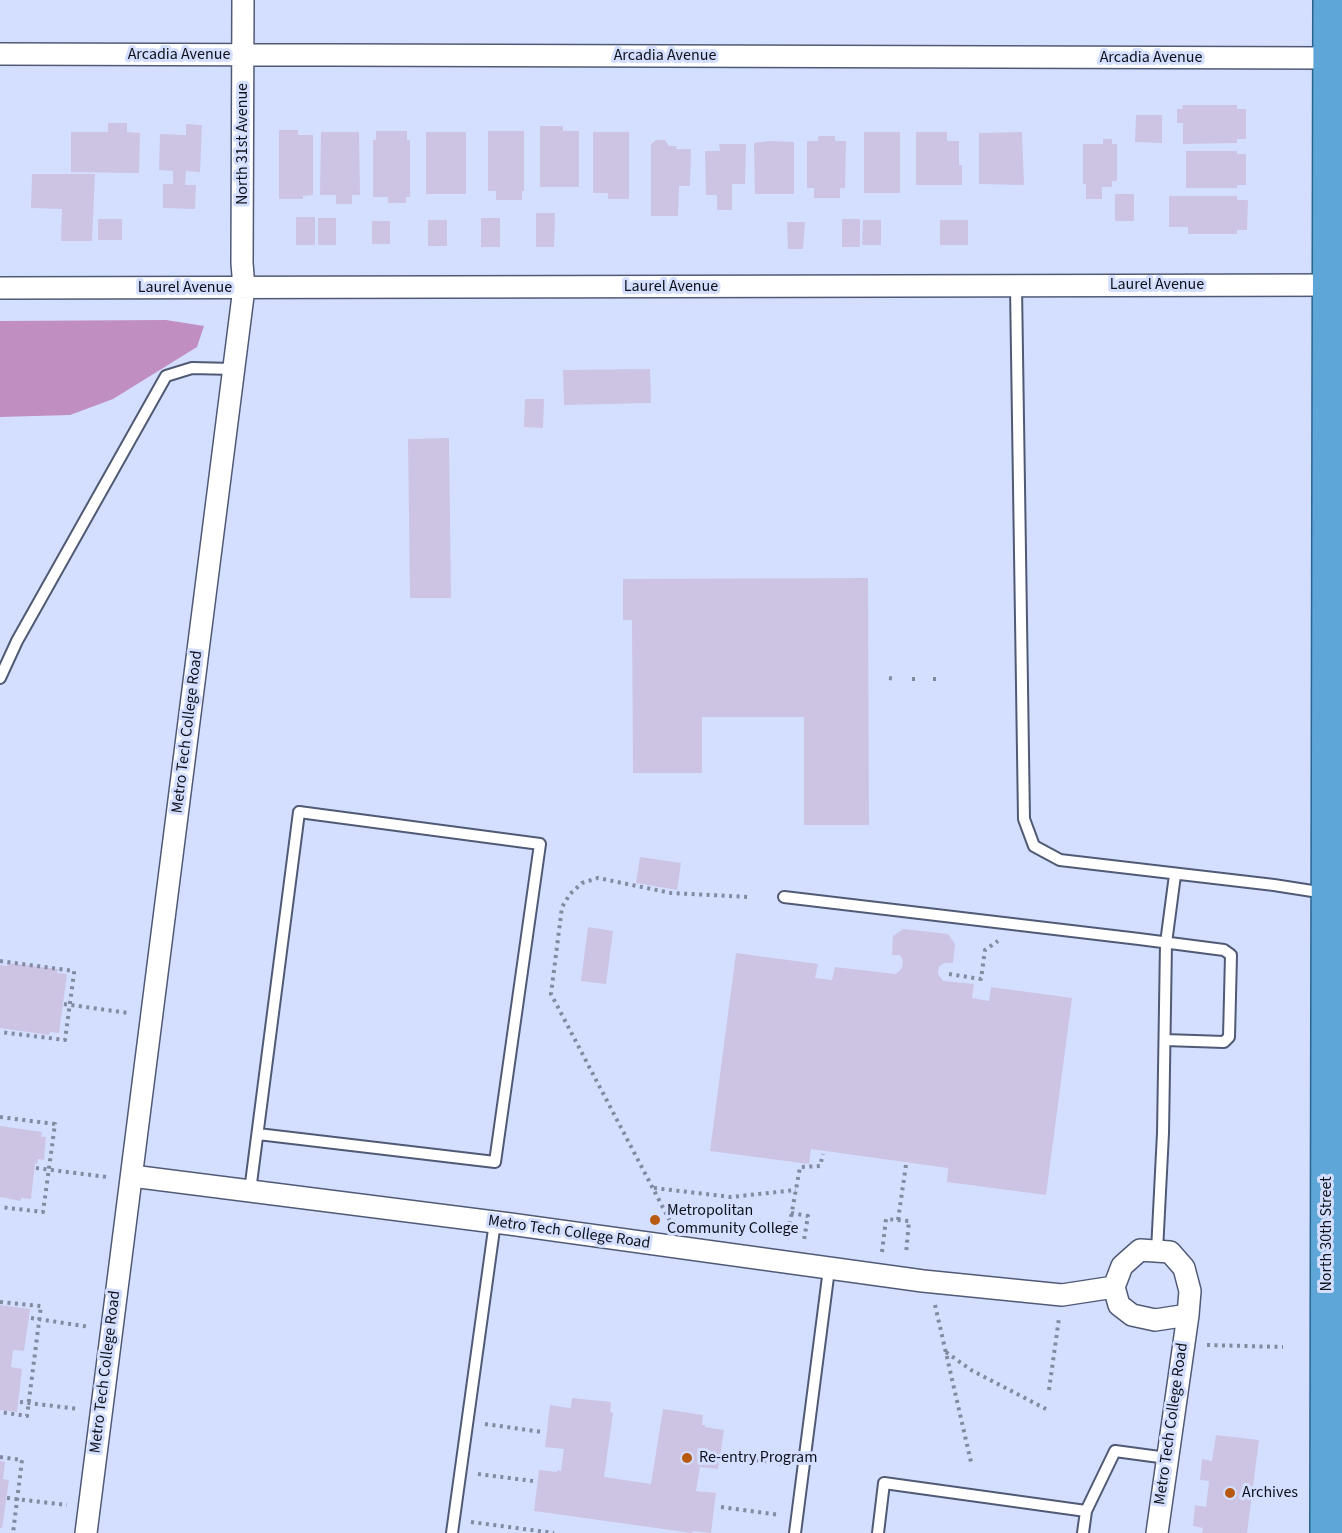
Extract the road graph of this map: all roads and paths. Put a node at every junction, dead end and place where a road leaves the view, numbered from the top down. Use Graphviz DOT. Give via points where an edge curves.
graph roads {
  1 [pos="243,0"];
  2 [pos="1330,0"];
  3 [pos="0,54"];
  4 [pos="243,55"];
  5 [pos="1330,58"];
  6 [pos="1336,285"];
  7 [pos="1016,286"];
  8 [pos="0,288"];
  9 [pos="244,288"];
  10 [pos="234,369"];
  11 [pos="1336,385"];
  12 [pos="0,678"];
  13 [pos="889,678"];
  14 [pos="896,679"];
  15 [pos="933,679"];
  16 [pos="940,679"];
  17 [pos="1175,875"];
  18 [pos="1328,893"];
  19 [pos="749,897"];
  20 [pos="784,897"];
  21 [pos="1166,942"];
  22 [pos="984,957"];
  23 [pos="0,961"];
  24 [pos="949,974"];
  25 [pos="64,1004"];
  26 [pos="70,1005"];
  27 [pos="128,1013"];
  28 [pos="0,1032"];
  29 [pos="1165,1040"];
  30 [pos="0,1117"];
  31 [pos="258,1134"];
  32 [pos="823,1154"];
  33 [pos="906,1165"];
  34 [pos="36,1168"];
  35 [pos="49,1169"];
  36 [pos="132,1176"];
  37 [pos="101,1177"];
  38 [pos="653,1188"];
  39 [pos="796,1190"];
  40 [pos="250,1191"];
  41 [pos="0,1207"];
  42 [pos="791,1213"];
  43 [pos="898,1220"];
  44 [pos="495,1222"];
  45 [pos="672,1223"];
  46 [pos="786,1246"];
  47 [pos="803,1248"];
  48 [pos="1157,1251"];
  49 [pos="881,1258"];
  50 [pos="829,1269"];
  51 [pos="923,1281"];
  52 [pos="1113,1287"];
  53 [pos="1062,1295"];
  54 [pos="0,1302"];
  55 [pos="1188,1315"];
  56 [pos="31,1318"];
  57 [pos="39,1319"];
  58 [pos="87,1327"];
  59 [pos="1203,1345"];
  60 [pos="1283,1347"];
  61 [pos="946,1352"];
  62 [pos="1049,1389"];
  63 [pos="20,1402"];
  64 [pos="29,1402"];
  65 [pos="76,1409"];
  66 [pos="1046,1409"];
  67 [pos="0,1412"];
  68 [pos="484,1424"];
  69 [pos="542,1432"];
  70 [pos="726,1456"];
  71 [pos="0,1457"];
  72 [pos="1167,1458"];
  73 [pos="971,1462"];
  74 [pos="782,1464"];
  75 [pos="478,1474"];
  76 [pos="533,1481"];
  77 [pos="7,1498"];
  78 [pos="17,1498"];
  79 [pos="64,1505"];
  80 [pos="722,1507"];
  81 [pos="1086,1511"];
  82 [pos="776,1514"];
  83 [pos="470,1522"];
  84 [pos="522,1531"];
  85 [pos="13,1533"];
  86 [pos="86,1533"];
  87 [pos="452,1533"];
  88 [pos="554,1533"];
  89 [pos="795,1533"];
  90 [pos="878,1533"];
  91 [pos="1083,1533"];
  92 [pos="1157,1533"];
  93 [pos="1327,1533"];
  1 -- 4 [label="street, North 31st Avenue"];
  2 -- 5 [label="highway, North 30th Street"];
  3 -- 4 [label="street, Arcadia Avenue"];
  4 -- 5 [label="street, Arcadia Avenue"];
  4 -- 9 [label="street, North 31st Avenue"];
  5 -- 6 [label="highway, North 30th Street"];
  6 -- 7 [label="street, Laurel Avenue"];
  6 -- 11 [label="highway, North 30th Street"];
  7 -- 9 [label="street, Laurel Avenue"];
  7 -- 17 [label="lane" via="1024,819 1034,846 1060,860"];
  8 -- 9 [label="street, Laurel Avenue"];
  9 -- 10 [label="street, Metro Tech College Road"];
  10 -- 12 [label="lane" via="192,368 166,376"];
  10 -- 36 [label="street, Metro Tech College Road"];
  11 -- 18 [label="highway, North 30th Street"];
  13 -- 14 [label="path"];
  15 -- 16 [label="path"];
  17 -- 18 [label="lane"];
  17 -- 21 [label="lane"];
  18 -- 93 [label="highway, North 30th Street"];
  19 -- 38 [label="path" via="671,893 598,878 582,883 562,907 551,994"];
  20 -- 21 [label="lane"];
  21 -- 29 [label="lane"];
  21 -- 29 [label="lane" via="1230,954 1229,1037 1224,1042"];
  22 -- 24 [label="path" via="981,980"];
  23 -- 26 [label="path" via="74,971"];
  25 -- 26 [label="path"];
  26 -- 27 [label="path"];
  26 -- 28 [label="path" via="66,1040"];
  29 -- 48 [label="lane"];
  30 -- 35 [label="path" via="55,1124"];
  31 -- 31 [label="lane" via="299,812 540,844 495,1162"];
  31 -- 40 [label="lane"];
  32 -- 39 [label="path" via="820,1166 800,1167"];
  33 -- 43 [label="path"];
  34 -- 35 [label="path"];
  35 -- 37 [label="path"];
  35 -- 41 [label="path" via="42,1213"];
  36 -- 40 [label="street, Metro Tech College Road"];
  36 -- 86 [label="street, Metro Tech College Road"];
  38 -- 39 [label="path" via="731,1197"];
  38 -- 45 [label="path"];
  39 -- 42 [label="path"];
  40 -- 44 [label="street, Metro Tech College Road"];
  42 -- 46 [label="path"];
  42 -- 47 [label="path" via="808,1216"];
  43 -- 49 [label="path" via="886,1219"];
  43 -- 51 [label="path" via="909,1221 905,1262"];
  44 -- 50 [label="street, Metro Tech College Road"];
  44 -- 87 [label="lane"];
  48 -- 52 [label="street" via="1140,1250 1122,1266"];
  48 -- 55 [label="street, Metro Tech College Road" via="1170,1252 1184,1268 1190,1291"];
  50 -- 51 [label="street, Metro Tech College Road"];
  50 -- 89 [label="lane"];
  51 -- 53 [label="street, Metro Tech College Road"];
  51 -- 61 [label="path" via="933,1298"];
  52 -- 53 [label="street, Metro Tech College Road"];
  52 -- 55 [label="street, Metro Tech College Road" via="1119,1305 1132,1315 1155,1320"];
  53 -- 62 [label="path"];
  54 -- 57 [label="path" via="41,1306"];
  55 -- 72 [label="street, Metro Tech College Road"];
  56 -- 57 [label="path"];
  57 -- 58 [label="path"];
  57 -- 64 [label="path"];
  59 -- 60 [label="path"];
  61 -- 66 [label="path" via="971,1370"];
  61 -- 73 [label="path"];
  63 -- 64 [label="path"];
  64 -- 65 [label="path"];
  64 -- 67 [label="path" via="27,1416"];
  68 -- 69 [label="path"];
  70 -- 74 [label="path"];
  71 -- 78 [label="path" via="22,1460"];
  72 -- 81 [label="lane" via="1114,1451"];
  72 -- 92 [label="street, Metro Tech College Road"];
  75 -- 76 [label="path"];
  77 -- 78 [label="path"];
  78 -- 79 [label="path"];
  78 -- 85 [label="path"];
  80 -- 82 [label="path"];
  81 -- 90 [label="lane" via="884,1483"];
  81 -- 91 [label="lane"];
  83 -- 84 [label="path"];
  84 -- 88 [label="path"];
}
